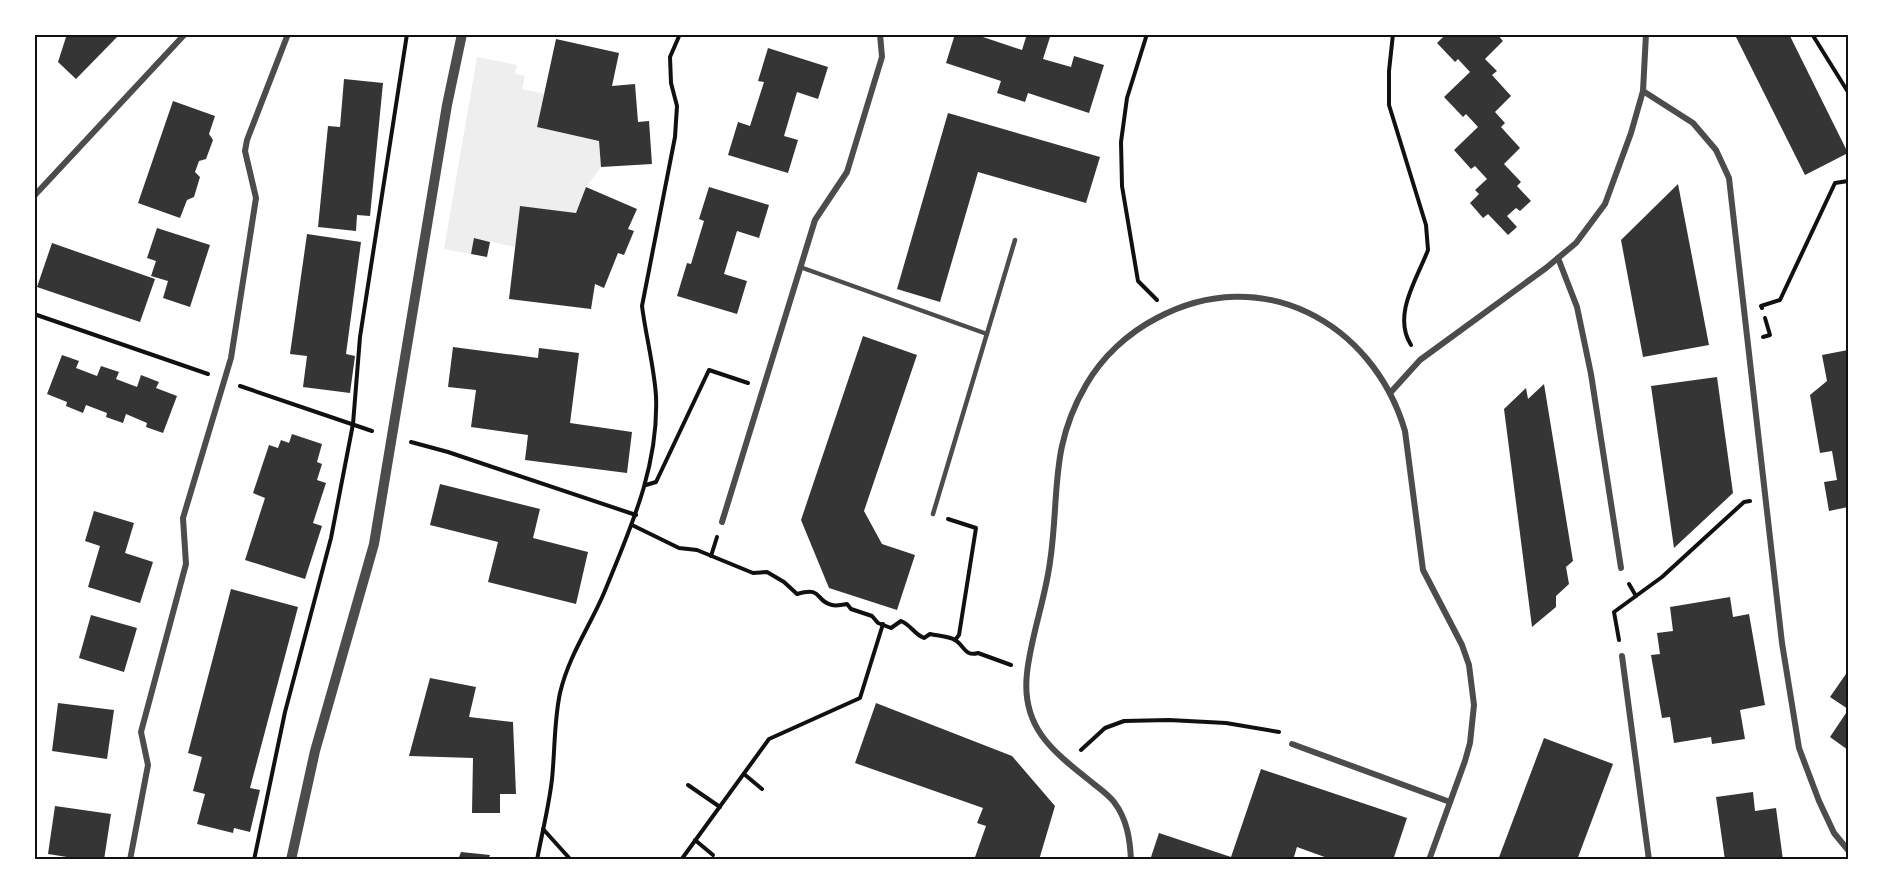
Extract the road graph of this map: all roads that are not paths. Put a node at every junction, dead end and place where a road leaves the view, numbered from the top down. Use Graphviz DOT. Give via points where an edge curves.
graph roads {
  1 [pos="185,34"];
  2 [pos="288,34"];
  3 [pos="462,34"];
  4 [pos="880,34"];
  5 [pos="1646,34"];
  6 [pos="1642,91"];
  7 [pos="34,196"];
  8 [pos="1015,240"];
  9 [pos="1558,258"];
  10 [pos="800,267"];
  11 [pos="987,334"];
  12 [pos="1391,392"];
  13 [pos="933,514"];
  14 [pos="722,522"];
  15 [pos="1621,568"];
  16 [pos="1622,656"];
  17 [pos="1292,744"];
  18 [pos="1450,802"];
  19 [pos="1848,850"];
  20 [pos="130,860"];
  21 [pos="291,860"];
  22 [pos="1131,860"];
  23 [pos="1429,860"];
  24 [pos="1649,860"];
  1 -- 7 [label="street"];
  2 -- 20 [label="street" via="244,151 256,198 231,358 183,518 186,564 141,732 148,765"];
  3 -- 21 [label="street" via="374,544 315,751"];
  4 -- 10 [label="street" via="882,57 847,171 815,220"];
  5 -- 6 [label="street"];
  6 -- 9 [label="street" via="1605,204 1576,243"];
  6 -- 19 [label="street" via="1693,123 1716,150 1730,178 1782,643 1799,748 1834,833"];
  8 -- 11 [label="lane"];
  9 -- 12 [label="street" via="1420,360"];
  9 -- 15 [label="street" via="1577,307 1592,374"];
  10 -- 11 [label="lane"];
  10 -- 14 [label="street"];
  11 -- 13 [label="lane"];
  12 -- 18 [label="street" via="1405,430 1424,570 1462,645 1473,685 1470,743"];
  12 -- 22 [label="street" via="1360,349 1317,317 1266,300 1233,298 1192,303 1144,324 1104,360 1074,405 1059,456 1050,562 1027,670 1027,702 1047,744 1114,802 1128,831"];
  16 -- 24 [label="street"];
  17 -- 18 [label="street"];
  18 -- 23 [label="street"];
}
